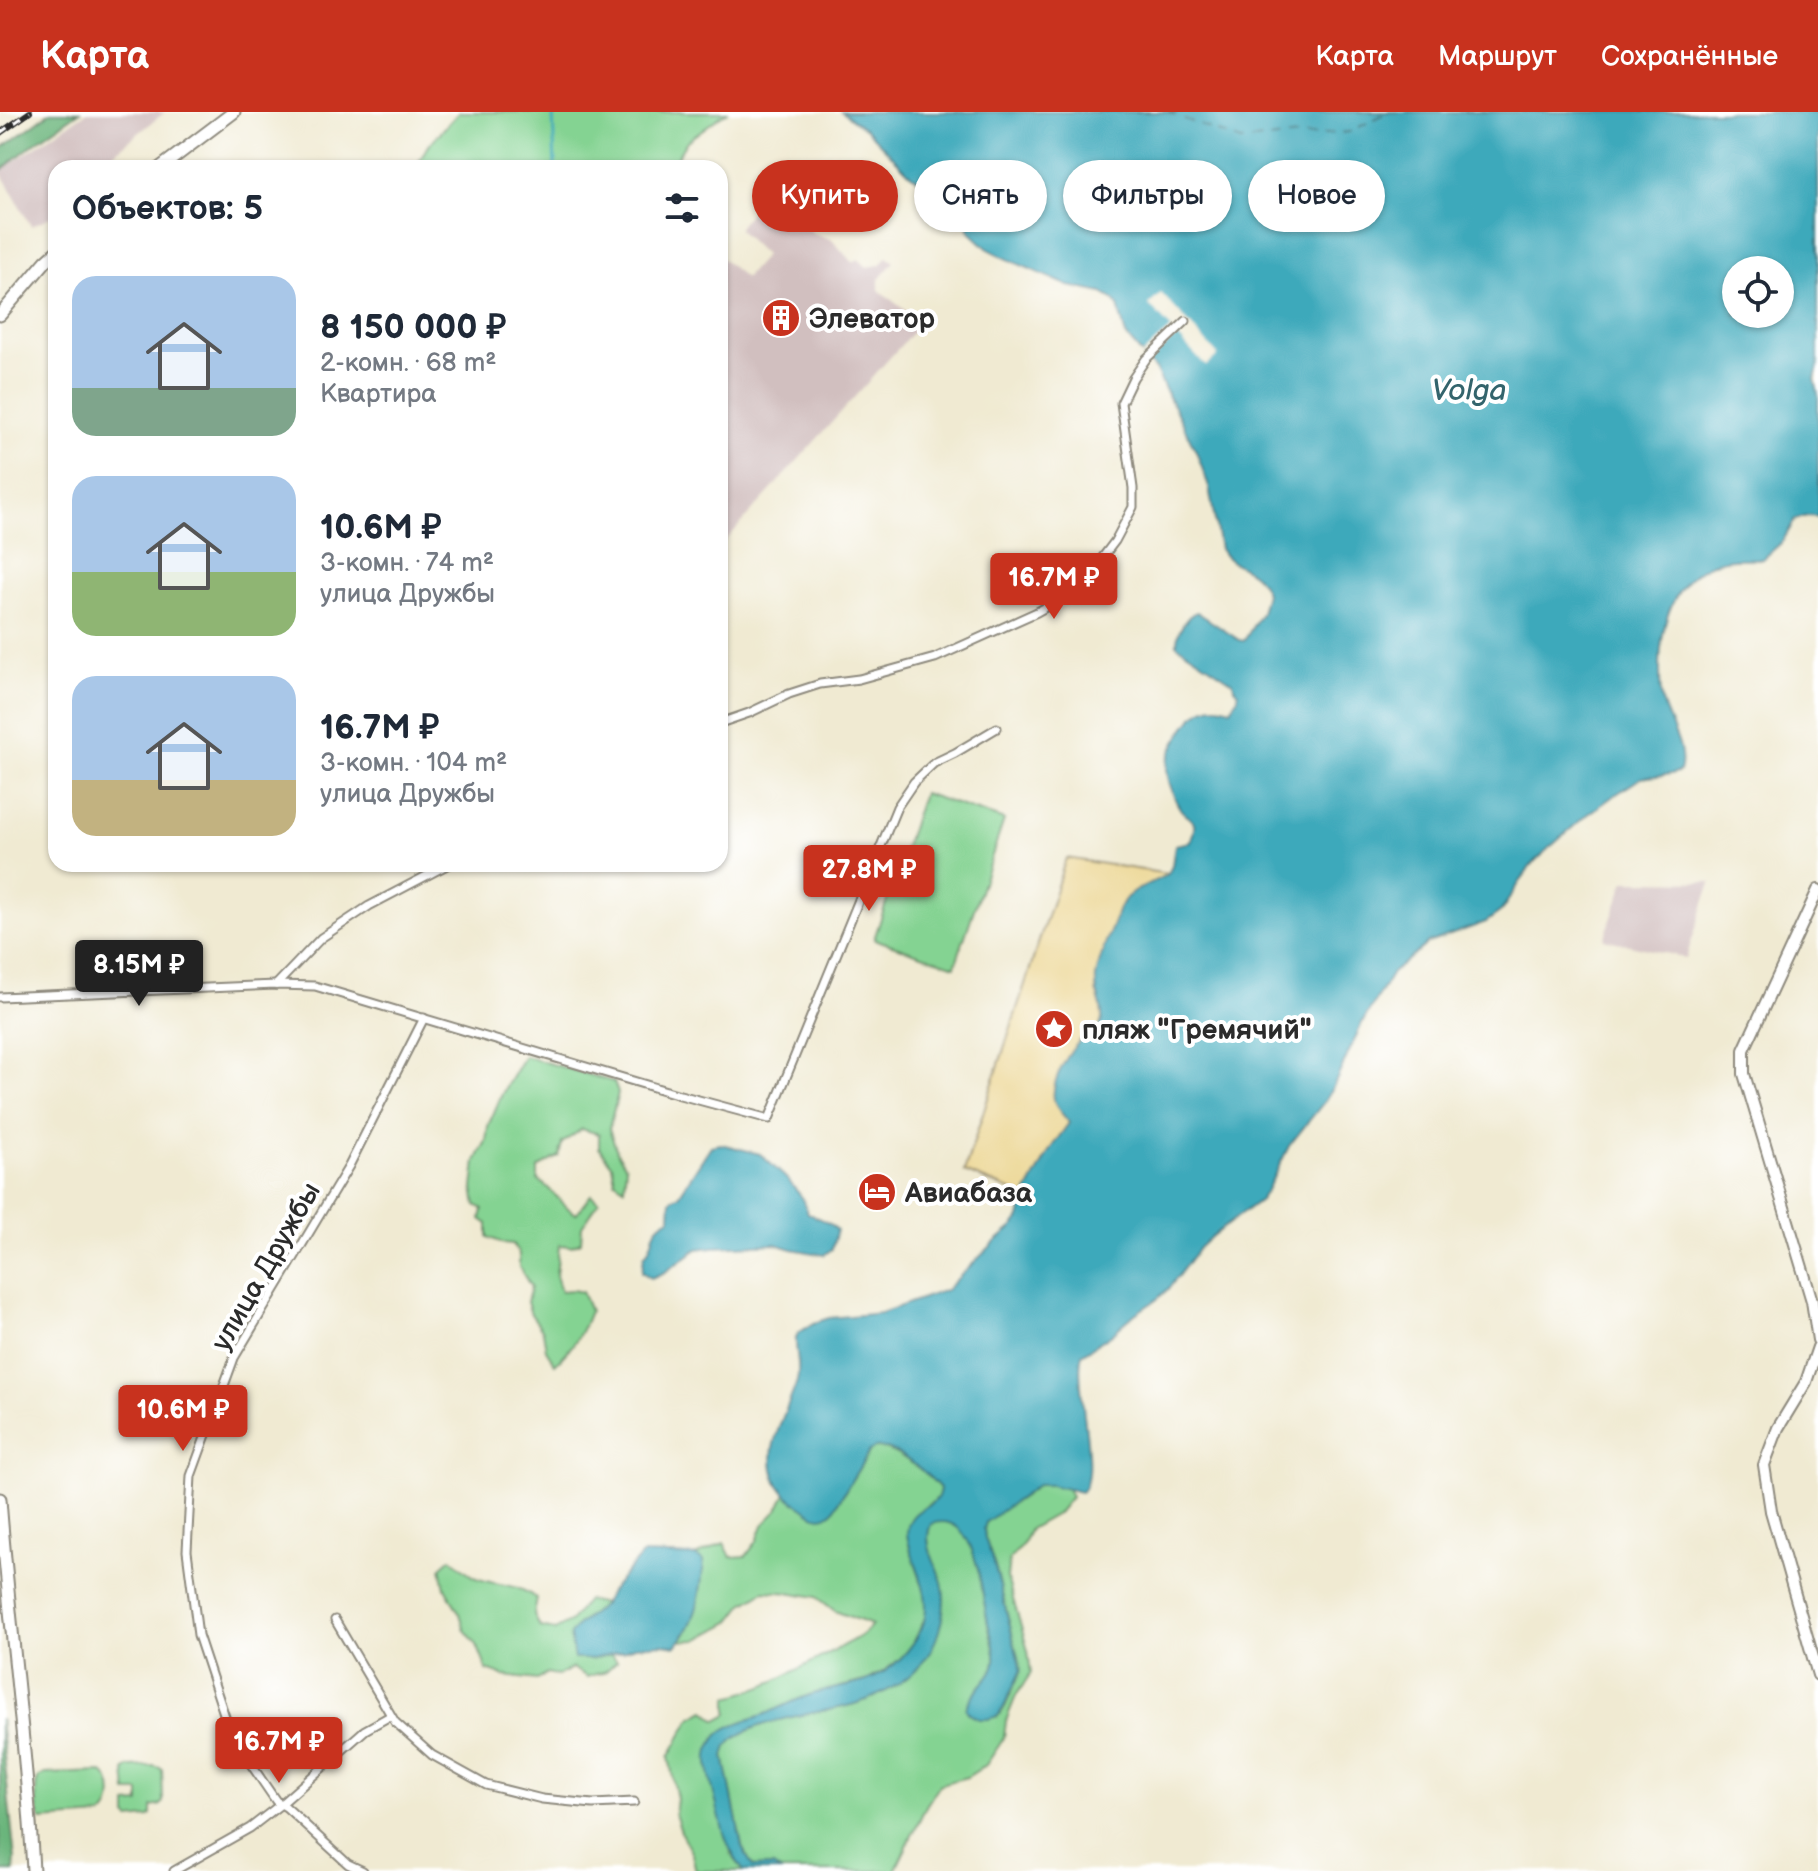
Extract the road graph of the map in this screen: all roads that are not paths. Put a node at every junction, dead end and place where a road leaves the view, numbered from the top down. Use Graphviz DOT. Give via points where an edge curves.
graph roads {
  1 [pos="234,112"];
  2 [pos="171,160"];
  3 [pos="48,259"];
  4 [pos="0,315"];
  5 [pos="1186,321"];
  6 [pos="728,720"];
  7 [pos="997,728"];
  8 [pos="434,872"];
  9 [pos="1818,890"];
  10 [pos="276,985"];
  11 [pos="0,997"];
  12 [pos="424,1018"];
  13 [pos="1815,1300"];
  14 [pos="1818,1340"];
  15 [pos="1818,1347"];
  16 [pos="0,1499"];
  17 [pos="335,1620"];
  18 [pos="1818,1675"];
  19 [pos="390,1716"];
  20 [pos="634,1802"];
  21 [pos="281,1804"];
  22 [pos="33,1871"];
  23 [pos="174,1871"];
  24 [pos="363,1871"];
  1 -- 2 [label="main road"];
  3 -- 4 [label="main road"];
  5 -- 6 [label="street" via="1146,359 1121,403 1133,507 1115,541 1071,593 935,658 820,684"];
  7 -- 12 [label="street" via="934,763 897,807 769,1119"];
  8 -- 10 [label="street" via="321,938"];
  9 -- 13 [label="street" via="1744,1050 1744,1074"];
  10 -- 11 [label="street"];
  10 -- 12 [label="street" via="315,986"];
  12 -- 21 [label="street, улица Дружбы" via="349,1166 234,1358 191,1476 187,1551 198,1635 231,1735"];
  13 -- 14 [label="street"];
  15 -- 18 [label="street" via="1764,1465 1771,1511"];
  16 -- 22 [label="main road"];
  17 -- 19 [label="street"];
  19 -- 20 [label="street" via="432,1755 486,1785 542,1799"];
  19 -- 21 [label="street" via="365,1730"];
  21 -- 23 [label="street"];
  21 -- 24 [label="street, улица Дружбы" via="348,1864"];
}
